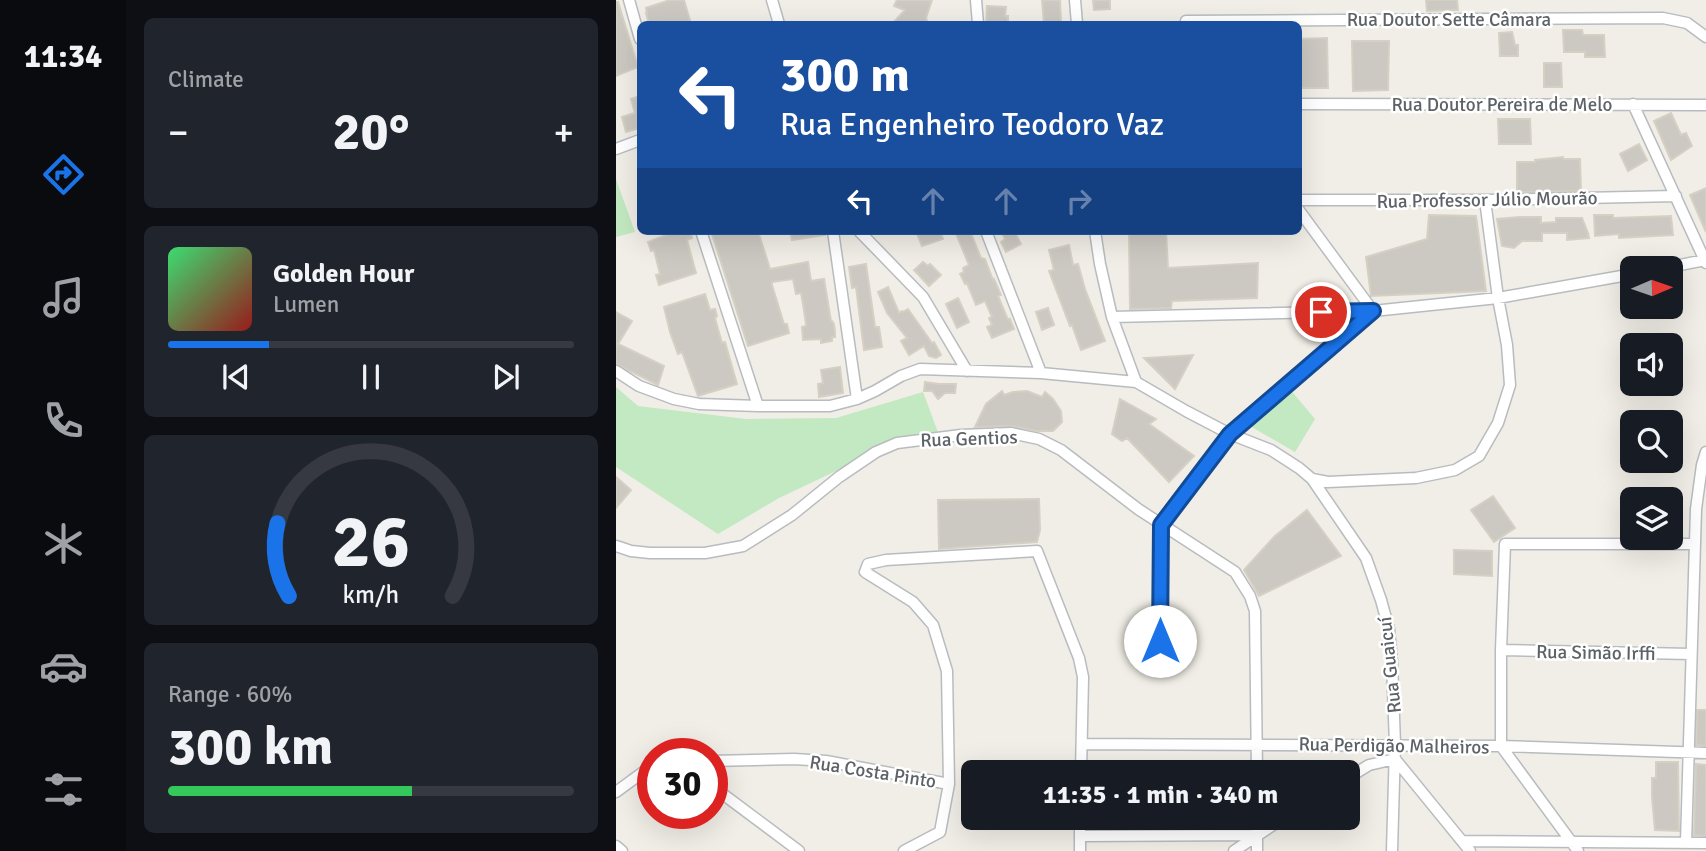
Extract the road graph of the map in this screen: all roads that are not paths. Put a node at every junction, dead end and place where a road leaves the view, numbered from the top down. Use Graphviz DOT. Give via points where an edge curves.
graph roads {
  1 [pos="629,0"];
  2 [pos="772,0"];
  3 [pos="976,0"];
  4 [pos="1075,0"];
  5 [pos="778,21"];
  6 [pos="978,21"];
  7 [pos="1077,21"];
  8 [pos="1302,22"];
  9 [pos="637,28"];
  10 [pos="1706,37"];
  11 [pos="1302,104"];
  12 [pos="1633,104"];
  13 [pos="1706,105"];
  14 [pos="637,141"];
  15 [pos="616,149"];
  16 [pos="1676,196"];
  17 [pos="1302,200"];
  18 [pos="1485,200"];
  19 [pos="1302,214"];
  20 [pos="702,235"];
  21 [pos="834,235"];
  22 [pos="863,235"];
  23 [pos="988,235"];
  24 [pos="1096,235"];
  25 [pos="1706,262"];
  26 [pos="1684,265"];
  27 [pos="1620,276"];
  28 [pos="1498,298"];
  29 [pos="1373,311"];
  30 [pos="1112,317"];
  31 [pos="967,371"];
  32 [pos="616,372"];
  33 [pos="1041,373"];
  34 [pos="1136,382"];
  35 [pos="857,399"];
  36 [pos="758,406"];
  37 [pos="1230,434"];
  38 [pos="1706,452"];
  39 [pos="1312,479"];
  40 [pos="1161,525"];
  41 [pos="1695,544"];
  42 [pos="616,546"];
  43 [pos="1160,641"];
  44 [pos="1501,650"];
  45 [pos="1691,654"];
  46 [pos="1082,744"];
  47 [pos="1257,744"];
  48 [pos="1395,745"];
  49 [pos="1501,746"];
  50 [pos="1688,753"];
  51 [pos="1706,753"];
  52 [pos="1395,759"];
  53 [pos="1081,760"];
  54 [pos="1257,760"];
  55 [pos="728,761"];
  56 [pos="1360,771"];
  57 [pos="637,777"];
  58 [pos="949,784"];
  59 [pos="616,792"];
  60 [pos="728,798"];
  61 [pos="1080,830"];
  62 [pos="1257,830"];
  63 [pos="1265,830"];
  64 [pos="1257,835"];
  65 [pos="1080,836"];
  66 [pos="1462,841"];
  67 [pos="1571,842"];
  68 [pos="1686,843"];
  69 [pos="1706,843"];
  70 [pos="616,846"];
  71 [pos="622,851"];
  72 [pos="799,851"];
  73 [pos="904,851"];
  74 [pos="1080,851"];
  75 [pos="1234,851"];
  76 [pos="1257,851"];
  77 [pos="1392,851"];
  78 [pos="1470,851"];
  79 [pos="1578,851"];
  1 -- 9 [label="street"];
  2 -- 5 [label="street"];
  3 -- 6 [label="street"];
  4 -- 7 [label="street"];
  8 -- 10 [label="street, Rua Doutor Sette Câmara" via="1663,18 1686,23"];
  11 -- 12 [label="street, Rua Doutor Pereira de Melo"];
  12 -- 13 [label="street, Rua Doutor Pereira de Melo"];
  12 -- 16 [label="street"];
  14 -- 15 [label="street"];
  16 -- 18 [label="street, Rua Professor Júlio Mourão"];
  16 -- 25 [label="street"];
  17 -- 18 [label="street, Rua Professor Júlio Mourão"];
  18 -- 28 [label="street"];
  19 -- 29 [label="street"];
  20 -- 36 [label="street"];
  21 -- 35 [label="street"];
  22 -- 31 [label="street" via="923,297"];
  23 -- 33 [label="street"];
  24 -- 30 [label="street"];
  25 -- 26 [label="street"];
  27 -- 28 [label="street"];
  28 -- 29 [label="street"];
  28 -- 39 [label="street" via="1510,385 1498,423 1479,456 1455,470 1416,478"];
  29 -- 30 [label="street"];
  29 -- 37 [label="street"];
  30 -- 34 [label="street"];
  31 -- 33 [label="street"];
  31 -- 35 [label="street" via="920,369"];
  32 -- 36 [label="street" via="674,399"];
  33 -- 34 [label="street"];
  34 -- 37 [label="street, Rua Guaicuí"];
  35 -- 36 [label="street" via="830,406"];
  37 -- 39 [label="street, Rua Guaicuí" via="1271,450"];
  37 -- 40 [label="street"];
  38 -- 41 [label="street"];
  39 -- 48 [label="street, Rua Guaicuí" via="1366,558 1381,600 1389,629"];
  40 -- 42 [label="street, Rua Gentios" via="1040,439 1011,433 973,434 897,443 876,452 743,546 705,553 650,553"];
  40 -- 43 [label="street"];
  40 -- 47 [label="street, Rua Gentios" via="1235,572 1250,596 1255,611"];
  41 -- 44 [label="street" via="1505,544"];
  41 -- 45 [label="street"];
  44 -- 45 [label="street, Rua Simão Irffi"];
  44 -- 49 [label="street"];
  45 -- 50 [label="street"];
  46 -- 47 [label="street, Rua Perdigão Malheiros"];
  46 -- 53 [label="street"];
  46 -- 58 [label="street" via="1079,658 1037,551 867,564 864,572 913,602 933,625 947,671"];
  47 -- 48 [label="street, Rua Perdigão Malheiros"];
  47 -- 54 [label="street, Rua Gentios"];
  48 -- 49 [label="street, Rua Perdigão Malheiros"];
  48 -- 52 [label="street, Rua Guaicuí"];
  49 -- 50 [label="street, Rua Perdigão Malheiros"];
  49 -- 67 [label="street"];
  50 -- 51 [label="street, Rua Perdigão Malheiros"];
  50 -- 68 [label="street"];
  52 -- 56 [label="street"];
  52 -- 66 [label="street"];
  52 -- 77 [label="street, Rua Guaicuí"];
  55 -- 58 [label="street, Rua Costa Pinto" via="826,761"];
  57 -- 59 [label="street"];
  58 -- 73 [label="street" via="940,832"];
  60 -- 72 [label="street"];
  61 -- 65 [label="street"];
  62 -- 64 [label="street"];
  63 -- 64 [label="street"];
  64 -- 65 [label="street"];
  64 -- 75 [label="street"];
  64 -- 76 [label="street"];
  65 -- 74 [label="street"];
  66 -- 67 [label="street"];
  66 -- 78 [label="street"];
  67 -- 68 [label="street"];
  67 -- 79 [label="street"];
  68 -- 69 [label="street"];
  70 -- 71 [label="street"];
}
